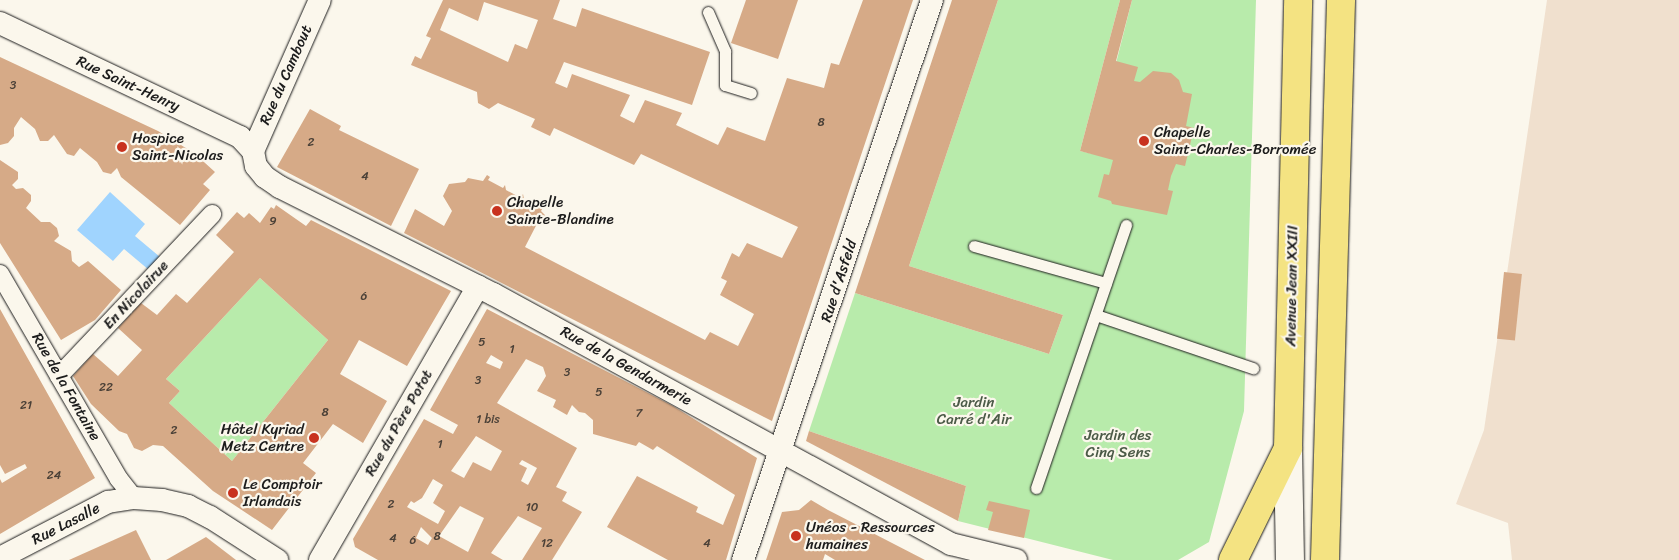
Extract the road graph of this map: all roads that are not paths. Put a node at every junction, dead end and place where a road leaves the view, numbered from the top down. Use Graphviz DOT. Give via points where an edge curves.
graph roads {
  1 [pos="320,0"];
  2 [pos="932,0"];
  3 [pos="1298,0"];
  4 [pos="1341,0"];
  5 [pos="708,12"];
  6 [pos="0,23"];
  7 [pos="751,93"];
  8 [pos="253,151"];
  9 [pos="212,214"];
  10 [pos="1126,225"];
  11 [pos="974,246"];
  12 [pos="0,274"];
  13 [pos="1106,283"];
  14 [pos="478,286"];
  15 [pos="1096,315"];
  16 [pos="1253,368"];
  17 [pos="60,376"];
  18 [pos="1288,448"];
  19 [pos="780,452"];
  20 [pos="1036,488"];
  21 [pos="134,498"];
  22 [pos="1248,548"];
  23 [pos="1327,557"];
  24 [pos="0,558"];
  25 [pos="277,560"];
  26 [pos="320,560"];
  27 [pos="744,560"];
  28 [pos="1016,560"];
  29 [pos="1233,560"];
  30 [pos="1290,560"];
  1 -- 8 [label="street, Rue du Cambout"];
  2 -- 19 [label="street, Rue d'Asfeld"];
  3 -- 18 [label="main road, Avenue Jean XXIII"];
  4 -- 23 [label="main road"];
  5 -- 7 [label="lane" via="725,51 725,85"];
  6 -- 8 [label="street, Rue Saint-Henry" via="240,137"];
  8 -- 14 [label="street, Rue de la Gendarmerie" via="256,166 280,187"];
  9 -- 17 [label="street, En Nicolairue"];
  10 -- 13 [label="lane"];
  11 -- 13 [label="lane"];
  12 -- 17 [label="street, Rue de la Fontaine"];
  13 -- 15 [label="lane"];
  14 -- 19 [label="street, Rue de la Gendarmerie"];
  14 -- 26 [label="street, Rue du Père Potot"];
  15 -- 16 [label="lane"];
  15 -- 20 [label="lane"];
  17 -- 21 [label="street, Rue de la Fontaine" via="119,479"];
  18 -- 22 [label="main road, Avenue Jean XXIII"];
  18 -- 30 [label="main road"];
  19 -- 27 [label="street, Rue d'Asfeld"];
  19 -- 28 [label="street, Rue de la Gendarmerie" via="951,544"];
  21 -- 24 [label="street, Rue Lasalle" via="108,502"];
  21 -- 25 [label="street, Rue Lasalle" via="188,506 210,516"];
  22 -- 29 [label="main road, Avenue Jean XXIII"];
}
